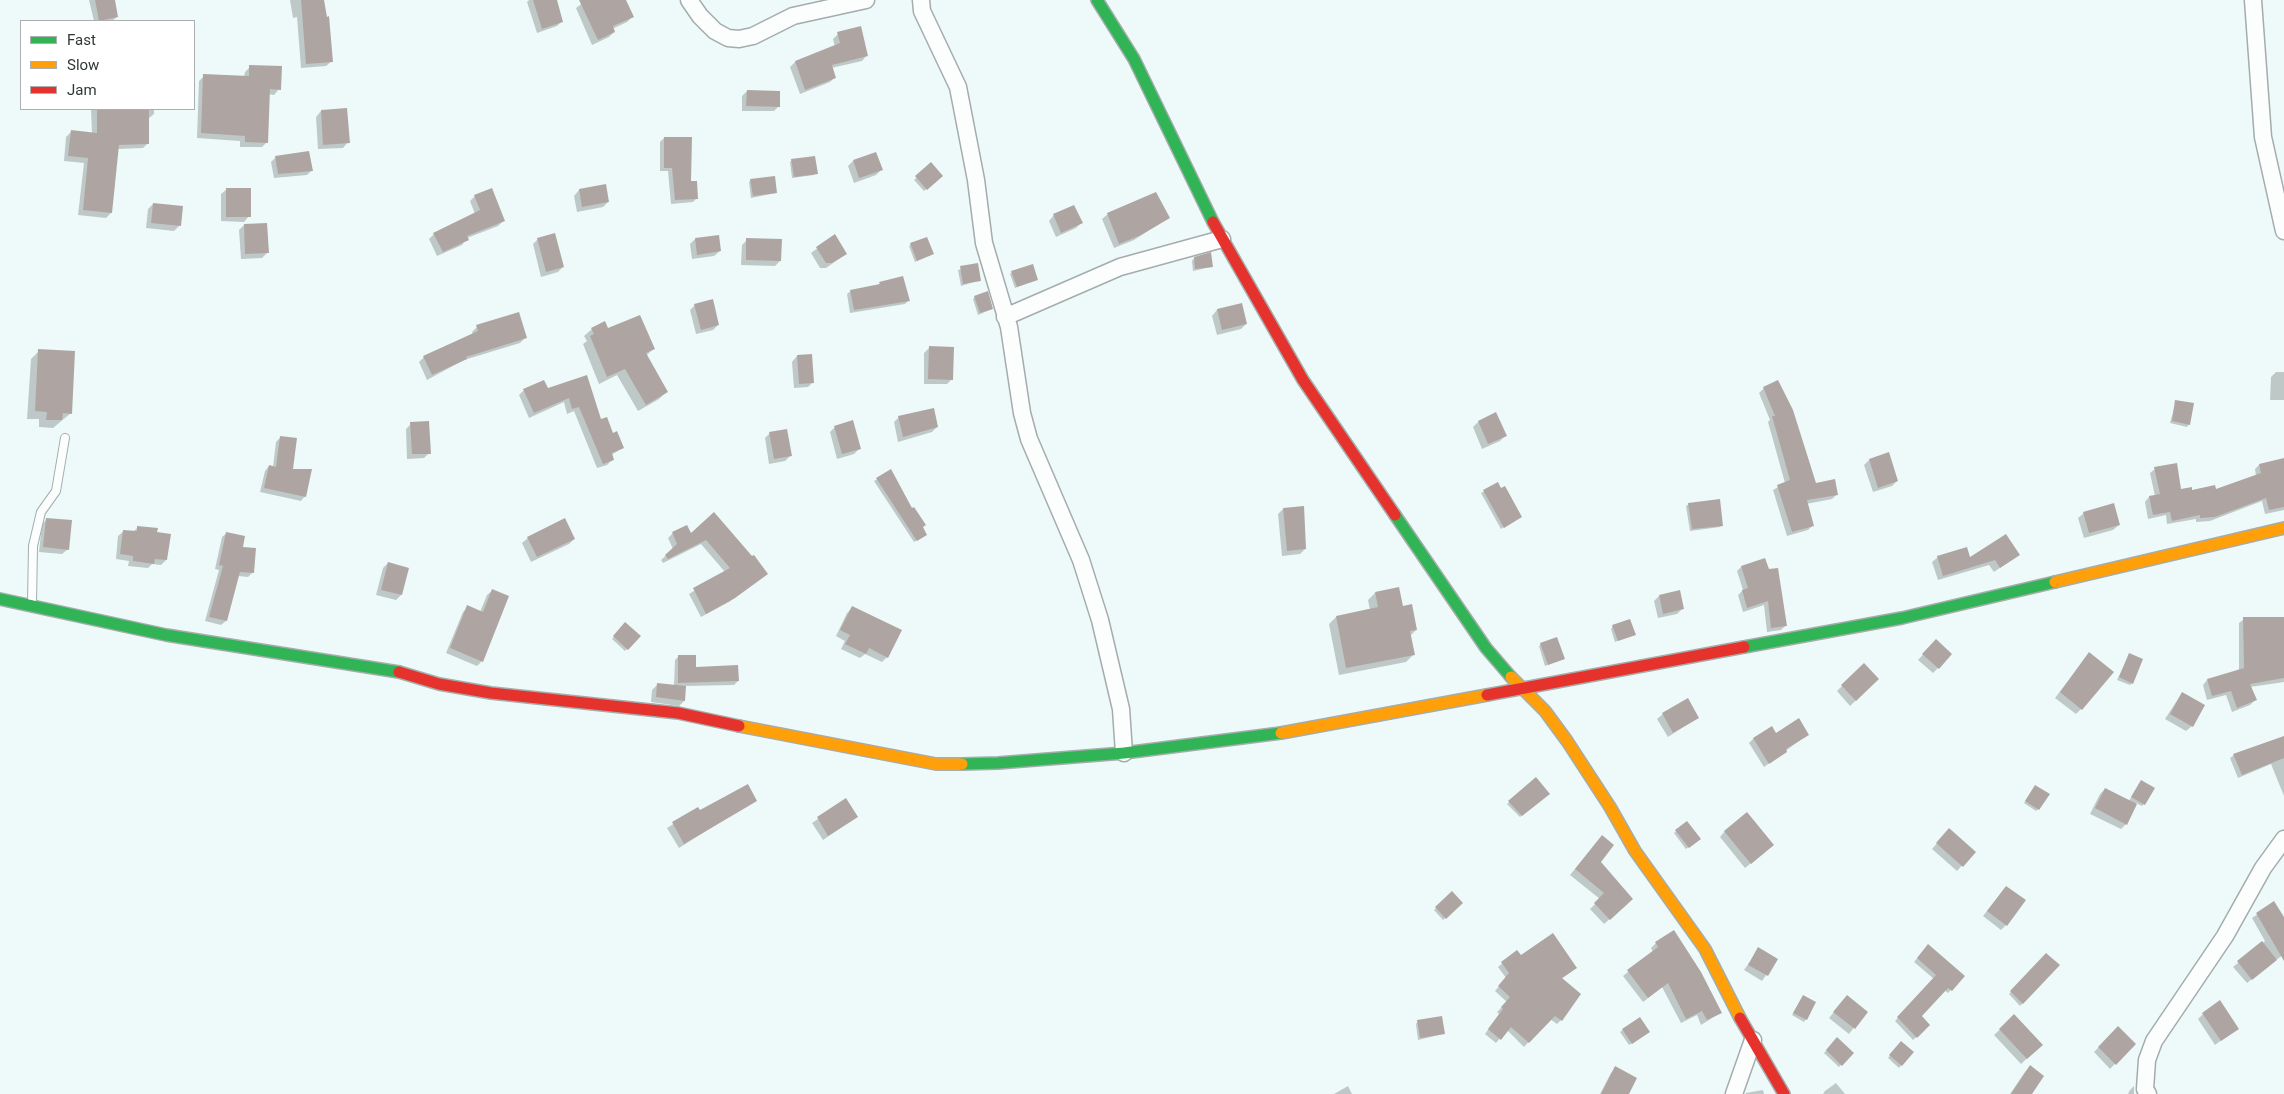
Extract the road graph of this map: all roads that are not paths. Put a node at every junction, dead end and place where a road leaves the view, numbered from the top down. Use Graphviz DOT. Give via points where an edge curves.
graph roads {
  1 [pos="689,0"];
  2 [pos="866,0"];
  3 [pos="921,0"];
  4 [pos="1097,0"];
  5 [pos="2252,0"];
  6 [pos="2284,231"];
  7 [pos="1222,238"];
  8 [pos="1005,317"];
  9 [pos="65,438"];
  10 [pos="2284,528"];
  11 [pos="0,599"];
  12 [pos="32,606"];
  13 [pos="1523,690"];
  14 [pos="1124,753"];
  15 [pos="2284,839"];
  16 [pos="1753,1040"];
  17 [pos="1734,1094"];
  18 [pos="1784,1094"];
  19 [pos="2148,1094"];
  1 -- 2 [label="street" via="715,30 728,38 739,39 754,36 793,16"];
  3 -- 8 [label="street" via="922,11 960,94 984,243"];
  4 -- 7 [label="street" via="1134,59"];
  5 -- 6 [label="street" via="2263,137"];
  7 -- 8 [label="street" via="1120,267"];
  7 -- 13 [label="street" via="1303,380 1486,648"];
  8 -- 14 [label="street" via="1010,327 1022,413 1029,439 1081,560 1100,620 1121,709"];
  9 -- 12 [label="lane" via="56,491 41,512 32,546"];
  10 -- 13 [label="street" via="1902,618"];
  11 -- 12 [label="street"];
  12 -- 14 [label="street" via="166,635 391,670 439,684 490,693 678,714 936,764 998,763"];
  13 -- 14 [label="street" via="1309,730"];
  13 -- 16 [label="street" via="1545,711 1567,741 1635,851 1705,949 1728,998"];
  15 -- 19 [label="street" via="2263,868 2225,936 2154,1041 2147,1060 2145,1089"];
  16 -- 17 [label="street"];
  16 -- 18 [label="street"];
}
